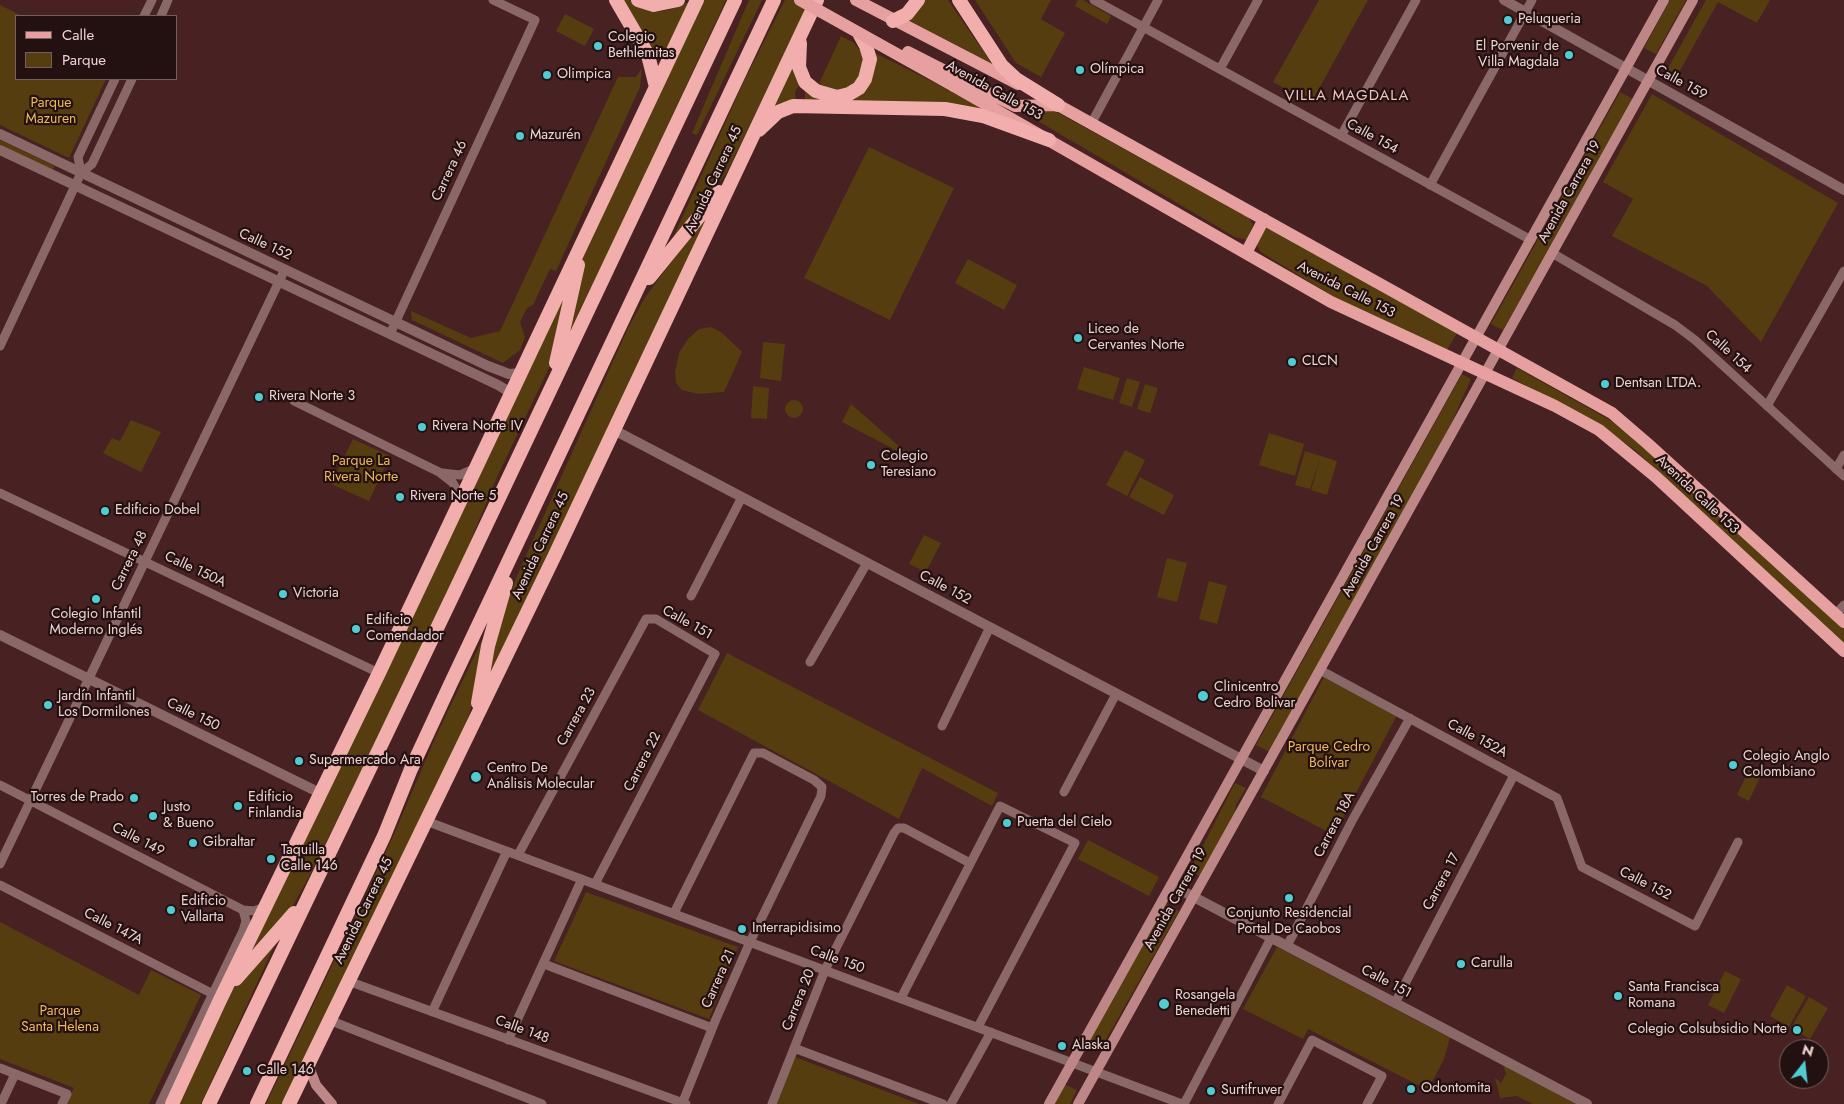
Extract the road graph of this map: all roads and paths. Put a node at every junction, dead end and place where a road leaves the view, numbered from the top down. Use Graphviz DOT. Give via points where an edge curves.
graph roads {
  1 [pos="152,0"];
  2 [pos="168,0"];
  3 [pos="493,0"];
  4 [pos="616,0"];
  5 [pos="638,0"];
  6 [pos="678,0"];
  7 [pos="696,0"];
  8 [pos="735,0"];
  9 [pos="774,0"];
  10 [pos="800,0"];
  11 [pos="817,0"];
  12 [pos="856,0"];
  13 [pos="918,0"];
  14 [pos="959,0"];
  15 [pos="1094,0"];
  16 [pos="1158,0"];
  17 [pos="1258,0"];
  18 [pos="1416,0"];
  19 [pos="1504,0"];
  20 [pos="1532,0"];
  21 [pos="1664,0"];
  22 [pos="1692,0"];
  23 [pos="1525,12"];
  24 [pos="144,15"];
  25 [pos="161,15"];
  26 [pos="894,21"];
  27 [pos="1143,28"];
  28 [pos="802,32"];
  29 [pos="860,35"];
  30 [pos="1626,68"];
  31 [pos="1220,69"];
  32 [pos="115,80"];
  33 [pos="132,80"];
  34 [pos="1648,81"];
  35 [pos="956,82"];
  36 [pos="656,87"];
  37 [pos="1058,105"];
  38 [pos="1091,124"];
  39 [pos="0,134"];
  40 [pos="753,136"];
  41 [pos="1341,136"];
  42 [pos="1050,140"];
  43 [pos="0,150"];
  44 [pos="81,172"];
  45 [pos="732,176"];
  46 [pos="75,185"];
  47 [pos="1430,185"];
  48 [pos="1844,190"];
  49 [pos="1264,219"];
  50 [pos="583,240"];
  51 [pos="1531,240"];
  52 [pos="1246,253"];
  53 [pos="1552,253"];
  54 [pos="284,269"];
  55 [pos="1844,271"];
  56 [pos="279,281"];
  57 [pos="634,296"];
  58 [pos="395,322"];
  59 [pos="390,334"];
  60 [pos="1477,337"];
  61 [pos="0,346"];
  62 [pos="1498,349"];
  63 [pos="1462,363"];
  64 [pos="521,373"];
  65 [pos="1485,374"];
  66 [pos="549,392"];
  67 [pos="511,393"];
  68 [pos="294,401"];
  69 [pos="1767,406"];
  70 [pos="614,430"];
  71 [pos="1844,455"];
  72 [pos="476,467"];
  73 [pos="1836,469"];
  74 [pos="439,472"];
  75 [pos="1844,476"];
  76 [pos="0,493"];
  77 [pos="742,497"];
  78 [pos="461,498"];
  79 [pos="518,542"];
  80 [pos="145,561"];
  81 [pos="866,563"];
  82 [pos="691,596"];
  83 [pos="1841,613"];
  84 [pos="646,619"];
  85 [pos="990,627"];
  86 [pos="0,635"];
  87 [pos="1844,651"];
  88 [pos="715,654"];
  89 [pos="810,662"];
  90 [pos="1320,670"];
  91 [pos="379,673"];
  92 [pos="89,679"];
  93 [pos="1116,694"];
  94 [pos="1410,718"];
  95 [pos="472,726"];
  96 [pos="942,726"];
  97 [pos="1242,760"];
  98 [pos="1264,771"];
  99 [pos="1514,775"];
  100 [pos="0,785"];
  101 [pos="1064,792"];
  102 [pos="320,793"];
  103 [pos="30,800"];
  104 [pos="426,821"];
  105 [pos="1738,842"];
  106 [pos="507,851"];
  107 [pos="518,855"];
  108 [pos="970,863"];
  109 [pos="0,864"];
  110 [pos="1582,867"];
  111 [pos="582,879"];
  112 [pos="595,884"];
  113 [pos="0,885"];
  114 [pos="1171,885"];
  115 [pos="307,896"];
  116 [pos="1194,897"];
  117 [pos="265,907"];
  118 [pos="243,910"];
  119 [pos="674,913"];
  120 [pos="1271,938"];
  121 [pos="750,942"];
  122 [pos="1287,946"];
  123 [pos="544,964"];
  124 [pos="825,970"];
  125 [pos="348,981"];
  126 [pos="216,997"];
  127 [pos="901,998"];
  128 [pos="1395,1003"];
  129 [pos="432,1012"];
  130 [pos="329,1020"];
  131 [pos="978,1027"];
  132 [pos="712,1028"];
  133 [pos="990,1032"];
  134 [pos="508,1040"];
  135 [pos="794,1048"];
  136 [pos="1071,1062"];
  137 [pos="308,1064"];
  138 [pos="0,1068"];
  139 [pos="1094,1071"];
  140 [pos="15,1074"];
  141 [pos="1179,1103"];
  142 [pos="0,1104"];
  143 [pos="62,1104"];
  144 [pos="160,1104"];
  145 [pos="172,1104"];
  146 [pos="209,1104"];
  147 [pos="257,1104"];
  148 [pos="289,1104"];
  149 [pos="332,1104"];
  150 [pos="542,1104"];
  151 [pos="683,1104"];
  152 [pos="772,1104"];
  153 [pos="943,1104"];
  154 [pos="951,1104"];
  155 [pos="1049,1104"];
  156 [pos="1078,1104"];
  157 [pos="1278,1104"];
  158 [pos="1368,1104"];
  159 [pos="1587,1104"];
  1 -- 24 [label="street"];
  2 -- 25 [label="street"];
  3 -- 58 [label="street, Carrera 46" via="535,20"];
  4 -- 36 [label="highway" via="648,55"];
  5 -- 6 [label="highway" via="654,4"];
  7 -- 36 [label="highway"];
  8 -- 66 [label="highway"];
  9 -- 57 [label="highway, Avenida Carrera 45"];
  10 -- 29 [label="main road, Avenida Calle 153, bridge"];
  11 -- 28 [label="highway, Avenida Carrera 45"];
  11 -- 35 [label="main road, Avenida Calle 153, bridge"];
  12 -- 26 [label="main road, Avenida Calle 153"];
  13 -- 26 [label="highway" via="907,14"];
  14 -- 37 [label="highway" via="1002,66 1016,79"];
  15 -- 27 [label="street, Calle 154"];
  16 -- 27 [label="street"];
  17 -- 31 [label="street"];
  18 -- 41 [label="street"];
  19 -- 23 [label="street, Calle 159"];
  20 -- 23 [label="street"];
  21 -- 30 [label="main road, Avenida Carrera 19"];
  22 -- 34 [label="main road, Avenida Carrera 19"];
  23 -- 30 [label="street, Calle 159"];
  23 -- 47 [label="street"];
  26 -- 37 [label="main road, Avenida Calle 153"];
  27 -- 31 [label="street, Calle 154"];
  27 -- 38 [label="street"];
  28 -- 29 [label="highway" via="798,57 801,75 816,91 837,97 859,88 865,79 870,59"];
  28 -- 40 [label="highway, Avenida Carrera 45"];
  29 -- 35 [label="main road, Avenida Calle 153, bridge"];
  30 -- 34 [label="street, Calle 159"];
  30 -- 51 [label="main road, Avenida Carrera 19"];
  31 -- 41 [label="street, Calle 154"];
  32 -- 44 [label="street" via="78,157"];
  33 -- 44 [label="street" via="92,164"];
  34 -- 48 [label="street, Calle 159"];
  34 -- 53 [label="main road, Avenida Carrera 19"];
  35 -- 37 [label="main road, Avenida Calle 153" via="1015,106"];
  35 -- 42 [label="main road, Avenida Calle 153"];
  36 -- 50 [label="highway"];
  37 -- 38 [label="main road, Avenida Calle 153"];
  38 -- 49 [label="main road, Avenida Calle 153"];
  39 -- 44 [label="street, Calle 152"];
  40 -- 42 [label="highway" via="782,109 799,106 954,110 983,116"];
  40 -- 45 [label="highway, Avenida Carrera 45"];
  41 -- 47 [label="street, Calle 154"];
  42 -- 52 [label="main road, Avenida Calle 153"];
  43 -- 46 [label="street, Calle 152"];
  44 -- 46 [label="street"];
  44 -- 54 [label="street, Calle 152"];
  45 -- 57 [label="highway"];
  45 -- 70 [label="highway, Avenida Carrera 45"];
  46 -- 56 [label="street, Calle 152"];
  46 -- 61 [label="street"];
  47 -- 51 [label="street, Calle 154"];
  49 -- 52 [label="main road"];
  49 -- 60 [label="main road, Avenida Calle 153"];
  50 -- 64 [label="highway"];
  50 -- 66 [label="highway"];
  51 -- 60 [label="main road, Avenida Carrera 19"];
  52 -- 63 [label="main road, Avenida Calle 153" via="1331,302"];
  53 -- 62 [label="main road, Avenida Carrera 19"];
  53 -- 69 [label="street, Calle 154" via="1675,325"];
  54 -- 56 [label="street, Carrera 48"];
  54 -- 58 [label="street, Calle 152"];
  55 -- 69 [label="street"];
  56 -- 59 [label="street, Calle 152"];
  56 -- 80 [label="street, Carrera 48"];
  57 -- 79 [label="highway, Avenida Carrera 45"];
  58 -- 59 [label="street, Carrera 46"];
  58 -- 64 [label="street, Calle 152" via="496,370"];
  59 -- 67 [label="street, Calle 152"];
  60 -- 62 [label="main road, Avenida Calle 153"];
  60 -- 63 [label="main road, Avenida Carrera 19"];
  62 -- 65 [label="main road, Avenida Carrera 19"];
  62 -- 83 [label="main road, Avenida Calle 153" via="1621,420"];
  63 -- 65 [label="main road, Avenida Calle 153"];
  63 -- 97 [label="main road, Avenida Carrera 19"];
  64 -- 67 [label="highway"];
  65 -- 87 [label="main road, Avenida Calle 153" via="1578,418 1618,444"];
  65 -- 90 [label="main road, Avenida Carrera 19"];
  66 -- 115 [label="highway"];
  67 -- 72 [label="highway"];
  68 -- 74 [label="street"];
  69 -- 73 [label="street, Calle 154"];
  70 -- 77 [label="street, Calle 152"];
  70 -- 95 [label="highway, Avenida Carrera 45"];
  71 -- 73 [label="street"];
  72 -- 74 [label="street" via="460,475"];
  72 -- 78 [label="highway"];
  73 -- 75 [label="street, Calle 154"];
  74 -- 78 [label="street" via="453,484"];
  76 -- 80 [label="street, Calle 150A"];
  77 -- 81 [label="street, Calle 152"];
  77 -- 82 [label="street"];
  78 -- 91 [label="highway"];
  79 -- 95 [label="highway" via="490,640"];
  79 -- 147 [label="highway, Avenida Carrera 45"];
  80 -- 91 [label="street, Calle 150A"];
  80 -- 92 [label="street, Carrera 48"];
  81 -- 85 [label="street, Calle 152"];
  81 -- 89 [label="street"];
  84 -- 88 [label="street, Calle 151" via="656,620"];
  84 -- 107 [label="street, Carrera 23"];
  85 -- 93 [label="street, Calle 152"];
  85 -- 96 [label="street"];
  86 -- 92 [label="street, Calle 150"];
  88 -- 112 [label="street, Carrera 22"];
  90 -- 94 [label="street, Calle 152A"];
  90 -- 98 [label="main road, Avenida Carrera 19"];
  91 -- 102 [label="highway"];
  92 -- 102 [label="street, Calle 150"];
  92 -- 103 [label="street, Carrera 48"];
  93 -- 97 [label="street, Calle 152"];
  93 -- 101 [label="street"];
  94 -- 99 [label="street, Calle 152A"];
  94 -- 122 [label="street, Carrera 18A"];
  95 -- 104 [label="highway, Avenida Carrera 45"];
  97 -- 98 [label="street, Calle 152"];
  97 -- 114 [label="main road, Avenida Carrera 19"];
  98 -- 116 [label="main road, Avenida Carrera 19"];
  99 -- 110 [label="street, Calle 152A" via="1556,798"];
  99 -- 128 [label="street, Carrera 17"];
  100 -- 103 [label="street, Calle 149"];
  102 -- 117 [label="highway"];
  103 -- 109 [label="street, Carrera 48"];
  103 -- 118 [label="street, Calle 149"];
  104 -- 106 [label="street, Calle 150"];
  104 -- 125 [label="highway, Avenida Carrera 45"];
  105 -- 110 [label="street, Calle 152" via="1695,926"];
  106 -- 107 [label="street, Calle 150"];
  106 -- 129 [label="street"];
  107 -- 111 [label="street, Calle 150"];
  108 -- 124 [label="street, Carrera 20" via="904,828 898,828"];
  108 -- 127 [label="street"];
  108 -- 131 [label="street" via="1000,806 1076,843"];
  111 -- 112 [label="street, Calle 150"];
  111 -- 123 [label="street"];
  112 -- 119 [label="street, Calle 150"];
  113 -- 126 [label="street, Calle 147A"];
  114 -- 116 [label="street, Calle 151"];
  114 -- 136 [label="main road, Avenida Carrera 19"];
  115 -- 126 [label="highway"];
  115 -- 146 [label="highway"];
  116 -- 120 [label="street, Calle 151"];
  116 -- 139 [label="main road, Avenida Carrera 19"];
  117 -- 118 [label="street"];
  117 -- 126 [label="highway"];
  118 -- 126 [label="street" via="245,927"];
  119 -- 121 [label="street, Calle 150"];
  119 -- 121 [label="street, Carrera 21" via="754,753 762,753 822,787 821,796"];
  120 -- 122 [label="street, Calle 151"];
  120 -- 141 [label="street"];
  121 -- 124 [label="street, Calle 150"];
  121 -- 132 [label="street, Carrera 21"];
  122 -- 128 [label="street, Calle 151"];
  123 -- 132 [label="street"];
  123 -- 134 [label="street"];
  124 -- 127 [label="street, Calle 150"];
  124 -- 135 [label="street, Carrera 20"];
  125 -- 129 [label="street, Calle 148"];
  125 -- 130 [label="highway, Avenida Carrera 45"];
  126 -- 144 [label="street"];
  126 -- 145 [label="highway"];
  127 -- 131 [label="street, Calle 150"];
  128 -- 159 [label="street, Calle 151"];
  129 -- 134 [label="street, Calle 148"];
  130 -- 137 [label="highway, Avenida Carrera 45"];
  130 -- 150 [label="street"];
  131 -- 133 [label="street, Calle 150"];
  132 -- 151 [label="street, Carrera 21"];
  133 -- 136 [label="street, Calle 150"];
  133 -- 154 [label="street"];
  134 -- 151 [label="street, Calle 148"];
  135 -- 152 [label="street, Carrera 20"];
  135 -- 153 [label="street"];
  136 -- 139 [label="street, Calle 150"];
  136 -- 155 [label="main road, Avenida Carrera 19"];
  137 -- 148 [label="highway, Avenida Carrera 45"];
  137 -- 149 [label="main road" via="316,1085"];
  138 -- 140 [label="street"];
  139 -- 141 [label="street, Calle 150"];
  139 -- 156 [label="main road, Avenida Carrera 19"];
  140 -- 142 [label="street"];
  140 -- 143 [label="street" via="67,1094"];
  157 -- 158 [label="street" via="1312,1040 1382,1076"];
}
